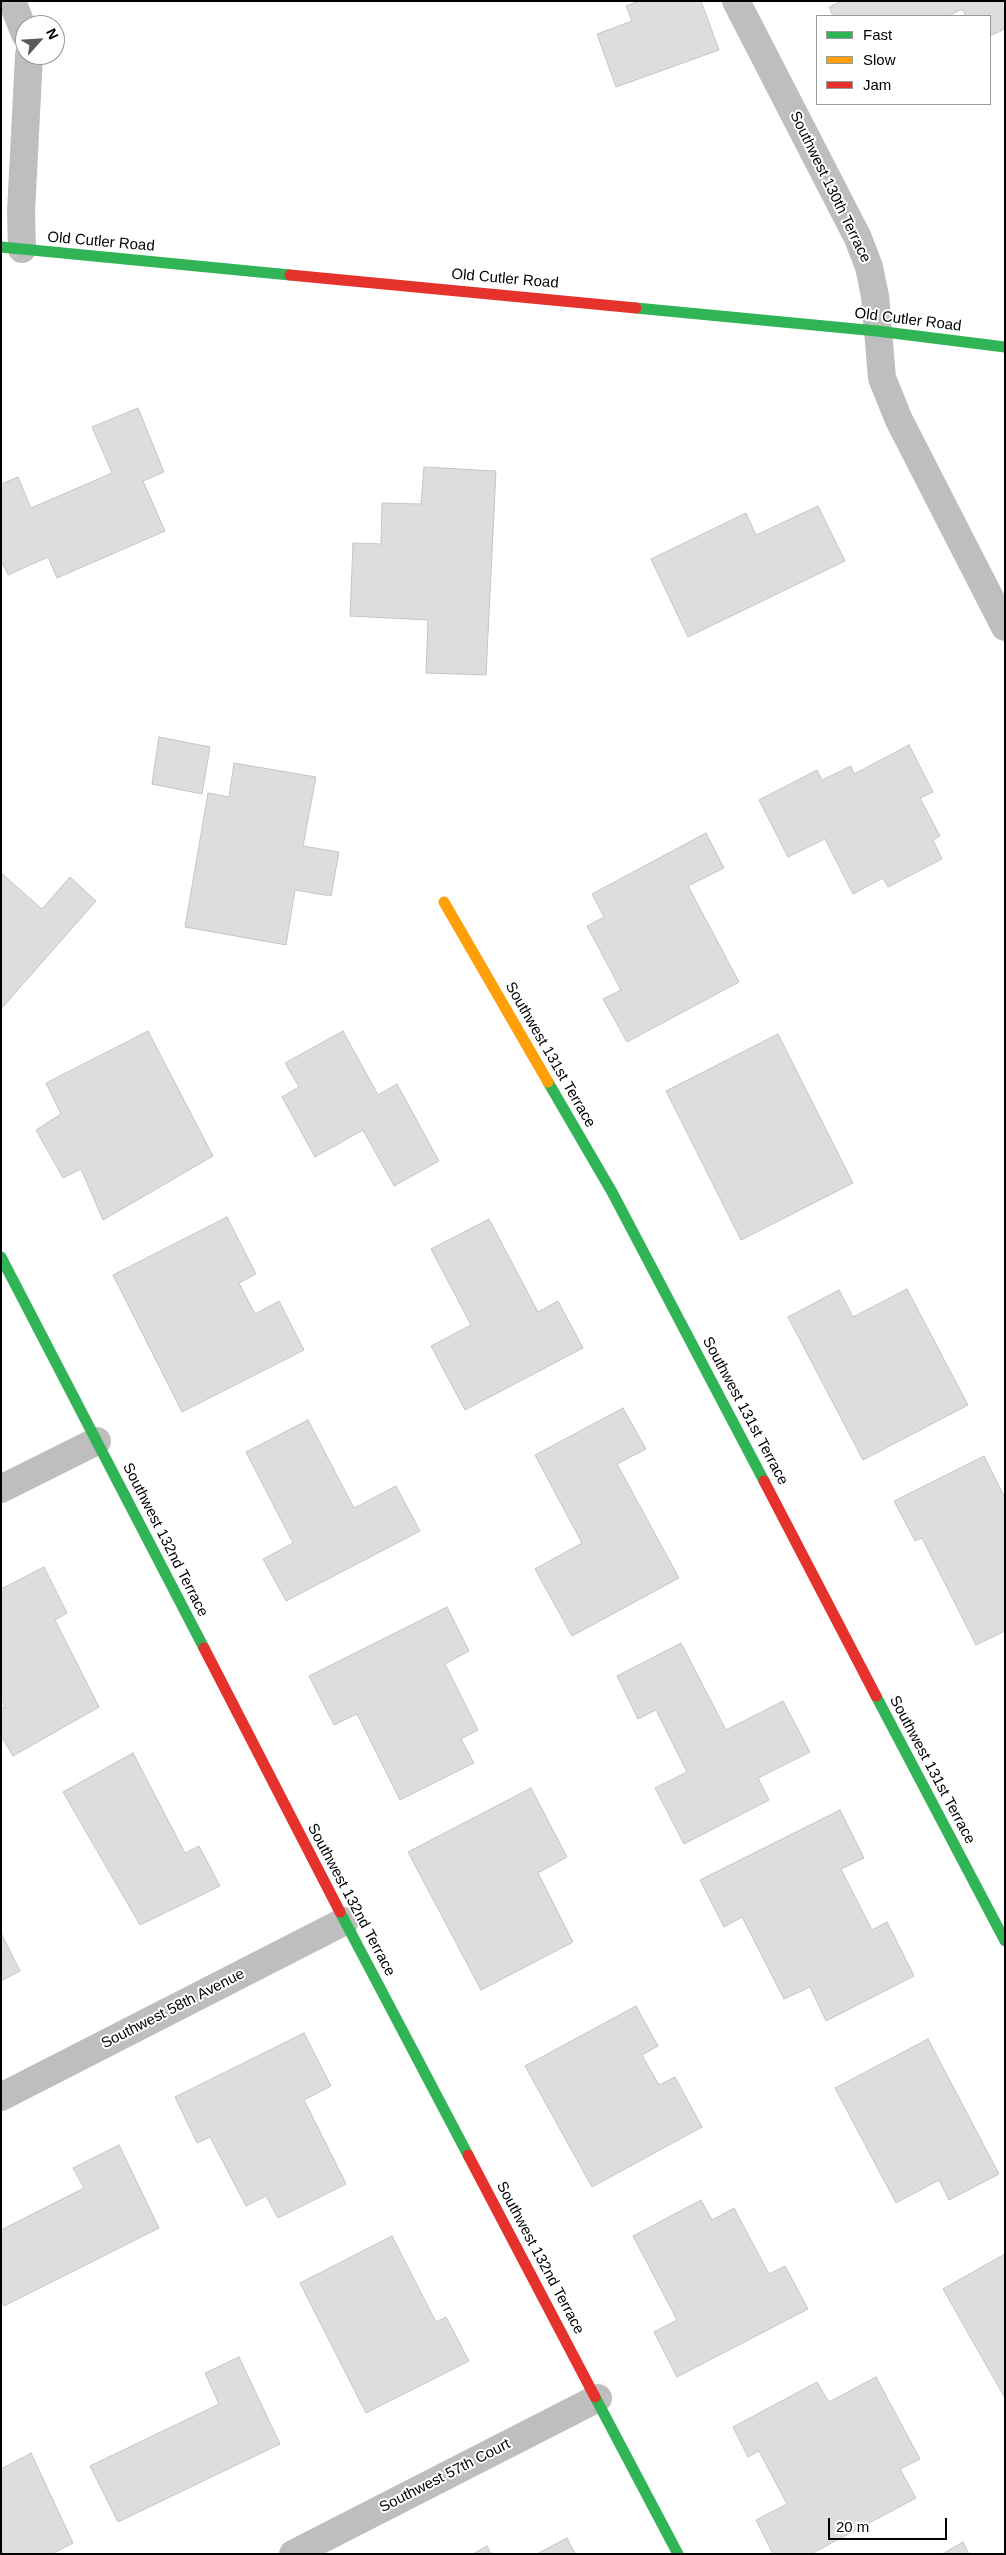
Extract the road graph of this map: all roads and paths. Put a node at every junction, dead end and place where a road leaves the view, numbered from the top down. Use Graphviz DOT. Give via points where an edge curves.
graph roads {
  1 [pos="12,1"];
  2 [pos="736,1"];
  3 [pos="18,15"];
  4 [pos="28,65"];
  5 [pos="11,248"];
  6 [pos="877,331"];
  7 [pos="1005,347"];
  8 [pos="1005,626"];
  9 [pos="444,902"];
  10 [pos="1,1257"];
  11 [pos="97,1441"];
  12 [pos="1,1490"];
  13 [pos="345,1921"];
  14 [pos="1005,1941"];
  15 [pos="1,2097"];
  16 [pos="598,2398"];
  17 [pos="293,2554"];
  18 [pos="678,2554"];
  1 -- 3 [label="street"];
  2 -- 6 [label="street, Southwest 130th Terrace" via="858,238 875,296"];
  4 -- 5 [label="street" via="21,212"];
  5 -- 6 [label="street, Old Cutler Road"];
  6 -- 7 [label="street, Old Cutler Road"];
  6 -- 8 [label="street, Southwest 130th Terrace" via="882,378 899,420"];
  9 -- 14 [label="street, Southwest 131st Terrace" via="616,1200"];
  10 -- 11 [label="street, Southwest 132nd Terrace"];
  11 -- 12 [label="street"];
  11 -- 13 [label="street, Southwest 132nd Terrace"];
  13 -- 15 [label="street, Southwest 58th Avenue"];
  13 -- 16 [label="street, Southwest 132nd Terrace"];
  16 -- 17 [label="street, Southwest 57th Court"];
  16 -- 18 [label="street, Southwest 132nd Terrace"];
}
